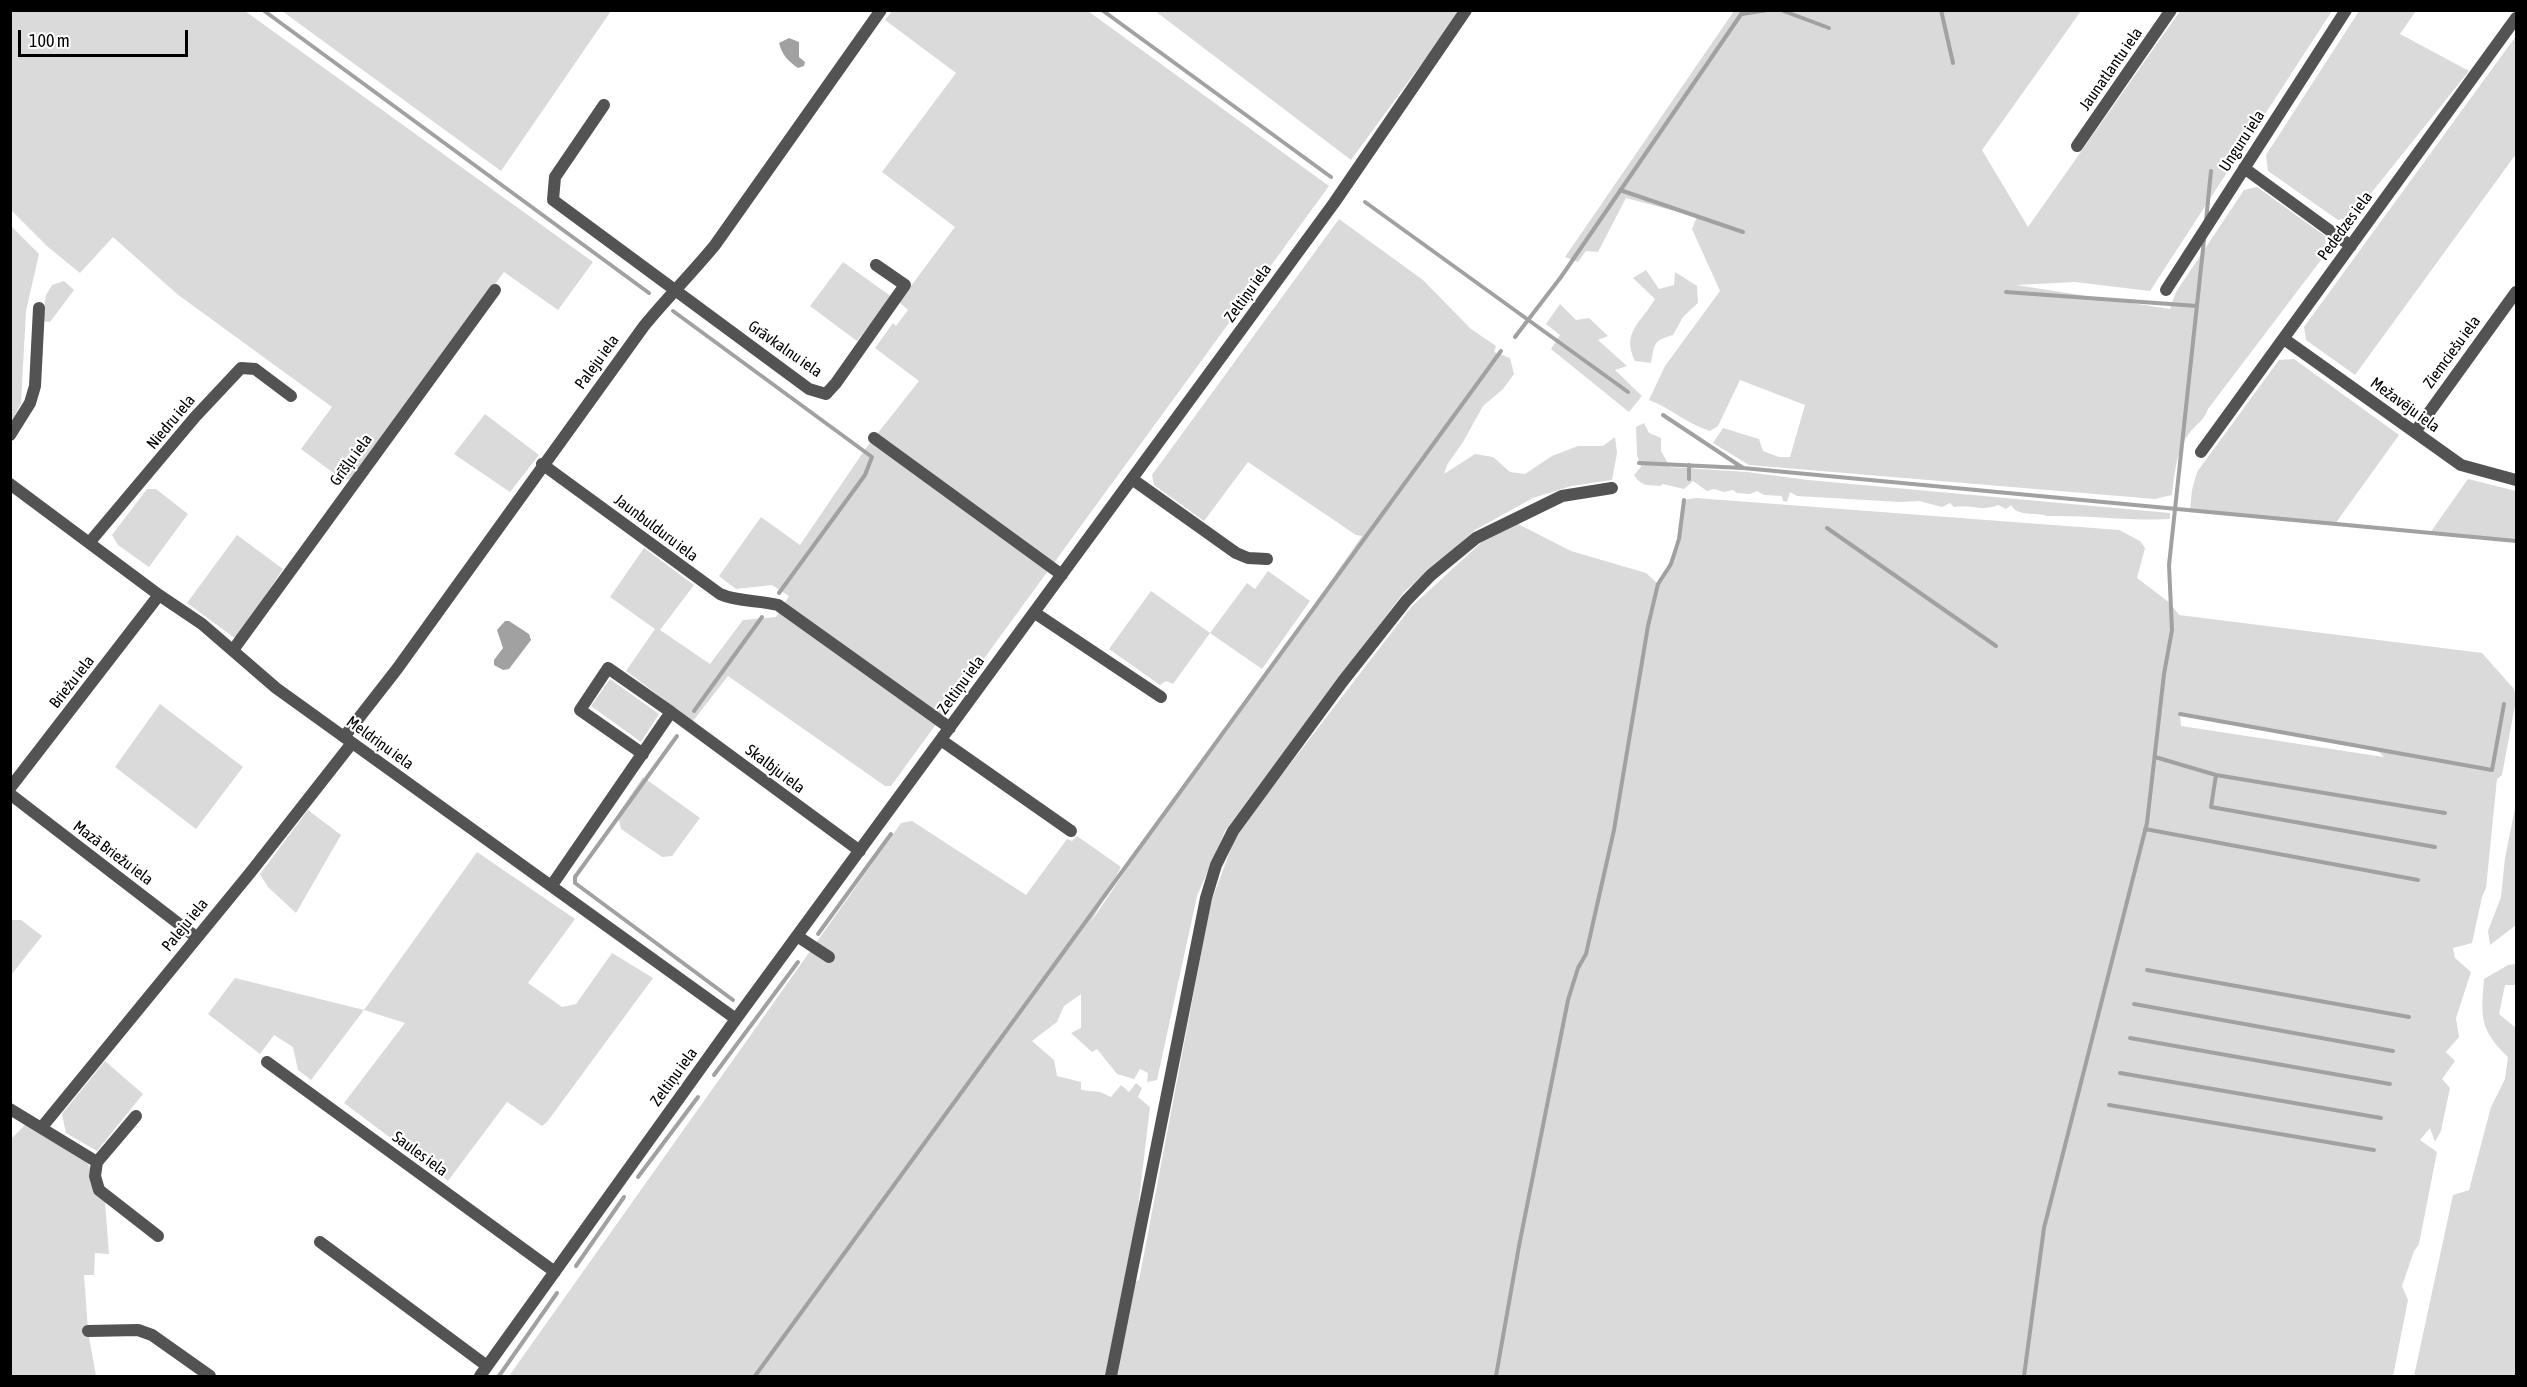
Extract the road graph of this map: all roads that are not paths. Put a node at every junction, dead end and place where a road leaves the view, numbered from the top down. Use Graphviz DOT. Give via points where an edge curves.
graph roads {
  1 [pos="882,10"];
  2 [pos="1466,10"];
  3 [pos="2171,10"];
  4 [pos="2346,10"];
  5 [pos="2517,18"];
  6 [pos="604,105"];
  7 [pos="2077,146"];
  8 [pos="2244,168"];
  9 [pos="2351,246"];
  10 [pos="876,265"];
  11 [pos="495,290"];
  12 [pos="2166,290"];
  13 [pos="676,291"];
  14 [pos="2517,292"];
  15 [pos="39,308"];
  16 [pos="2284,339"];
  17 [pos="291,396"];
  18 [pos="2415,432"];
  19 [pos="10,435"];
  20 [pos="874,438"];
  21 [pos="2200,452"];
  22 [pos="542,464"];
  23 [pos="1132,478"];
  24 [pos="2517,480"];
  25 [pos="10,484"];
  26 [pos="1612,488"];
  27 [pos="89,543"];
  28 [pos="1267,559"];
  29 [pos="1062,575"];
  30 [pos="159,595"];
  31 [pos="1035,613"];
  32 [pos="233,650"];
  33 [pos="1161,698"];
  34 [pos="671,712"];
  35 [pos="950,728"];
  36 [pos="348,740"];
  37 [pos="940,740"];
  38 [pos="643,754"];
  39 [pos="10,788"];
  40 [pos="10,794"];
  41 [pos="1071,831"];
  42 [pos="860,851"];
  43 [pos="552,885"];
  44 [pos="797,936"];
  45 [pos="196,937"];
  46 [pos="829,957"];
  47 [pos="736,1019"];
  48 [pos="267,1062"];
  49 [pos="10,1109"];
  50 [pos="136,1116"];
  51 [pos="42,1126"];
  52 [pos="97,1162"];
  53 [pos="158,1236"];
  54 [pos="321,1242"];
  55 [pos="555,1272"];
  56 [pos="88,1331"];
  57 [pos="483,1372"];
  58 [pos="210,1377"];
  59 [pos="1111,1377"];
  1 -- 13 [label="street, Paleju iela" via="715,245"];
  2 -- 23 [label="street, Zeltiņu iela" via="1334,203"];
  3 -- 7 [label="street, Jaunatlantu iela"];
  4 -- 8 [label="street, Unguru iela"];
  5 -- 9 [label="street, Pededzes iela"];
  6 -- 13 [label="street" via="555,177 553,200"];
  8 -- 9 [label="street"];
  8 -- 12 [label="street, Unguru iela"];
  9 -- 16 [label="street, Pededzes iela"];
  10 -- 13 [label="street, Grāvkalnu iela" via="905,285 826,394 809,389"];
  11 -- 32 [label="street, Grīšļu iela"];
  13 -- 22 [label="street, Paleju iela" via="644,326"];
  14 -- 18 [label="street, Ziemciešu iela"];
  15 -- 19 [label="street" via="35,386 30,403"];
  16 -- 18 [label="street, Mežavēju iela"];
  16 -- 21 [label="street, Pededzes iela"];
  17 -- 27 [label="street, Niedru iela" via="255,369 241,368"];
  18 -- 24 [label="street, Mežavēju iela" via="2461,465"];
  20 -- 29 [label="street"];
  22 -- 35 [label="street, Jaunbulduru iela" via="720,594 729,599 778,605"];
  22 -- 36 [label="street, Paleju iela"];
  23 -- 28 [label="street" via="1236,553"];
  23 -- 29 [label="street, Zeltiņu iela"];
  25 -- 27 [label="street, Meldriņu iela"];
  26 -- 59 [label="street" via="1562,496 1476,538 1431,575 1343,681 1233,831 1216,865 1206,898"];
  27 -- 30 [label="street, Meldriņu iela"];
  29 -- 31 [label="street, Zeltiņu iela"];
  30 -- 32 [label="street, Meldriņu iela"];
  30 -- 39 [label="street, Briežu iela"];
  31 -- 33 [label="street"];
  31 -- 35 [label="street, Zeltiņu iela"];
  32 -- 36 [label="street, Meldriņu iela" via="276,688"];
  34 -- 38 [label="street"];
  34 -- 38 [label="street, Skalbju iela" via="608,668 580,710"];
  34 -- 42 [label="street, Skalbju iela"];
  35 -- 37 [label="street, Zeltiņu iela"];
  36 -- 43 [label="street, Meldriņu iela"];
  36 -- 45 [label="street, Paleju iela" via="250,873"];
  37 -- 41 [label="street"];
  37 -- 42 [label="street, Zeltiņu iela"];
  38 -- 43 [label="street"];
  40 -- 45 [label="street, Mazā Briežu iela"];
  42 -- 44 [label="street, Zeltiņu iela"];
  43 -- 47 [label="street, Meldriņu iela"];
  44 -- 46 [label="street"];
  44 -- 47 [label="street, Zeltiņu iela"];
  45 -- 51 [label="street, Paleju iela"];
  47 -- 55 [label="street, Zeltiņu iela"];
  48 -- 55 [label="street, Saules iela"];
  49 -- 51 [label="street"];
  50 -- 52 [label="street"];
  51 -- 52 [label="street"];
  52 -- 53 [label="street" via="99,1190"];
  54 -- 57 [label="street"];
  55 -- 57 [label="street, Zeltiņu iela"];
  56 -- 58 [label="street" via="138,1330 152,1335"];
}
